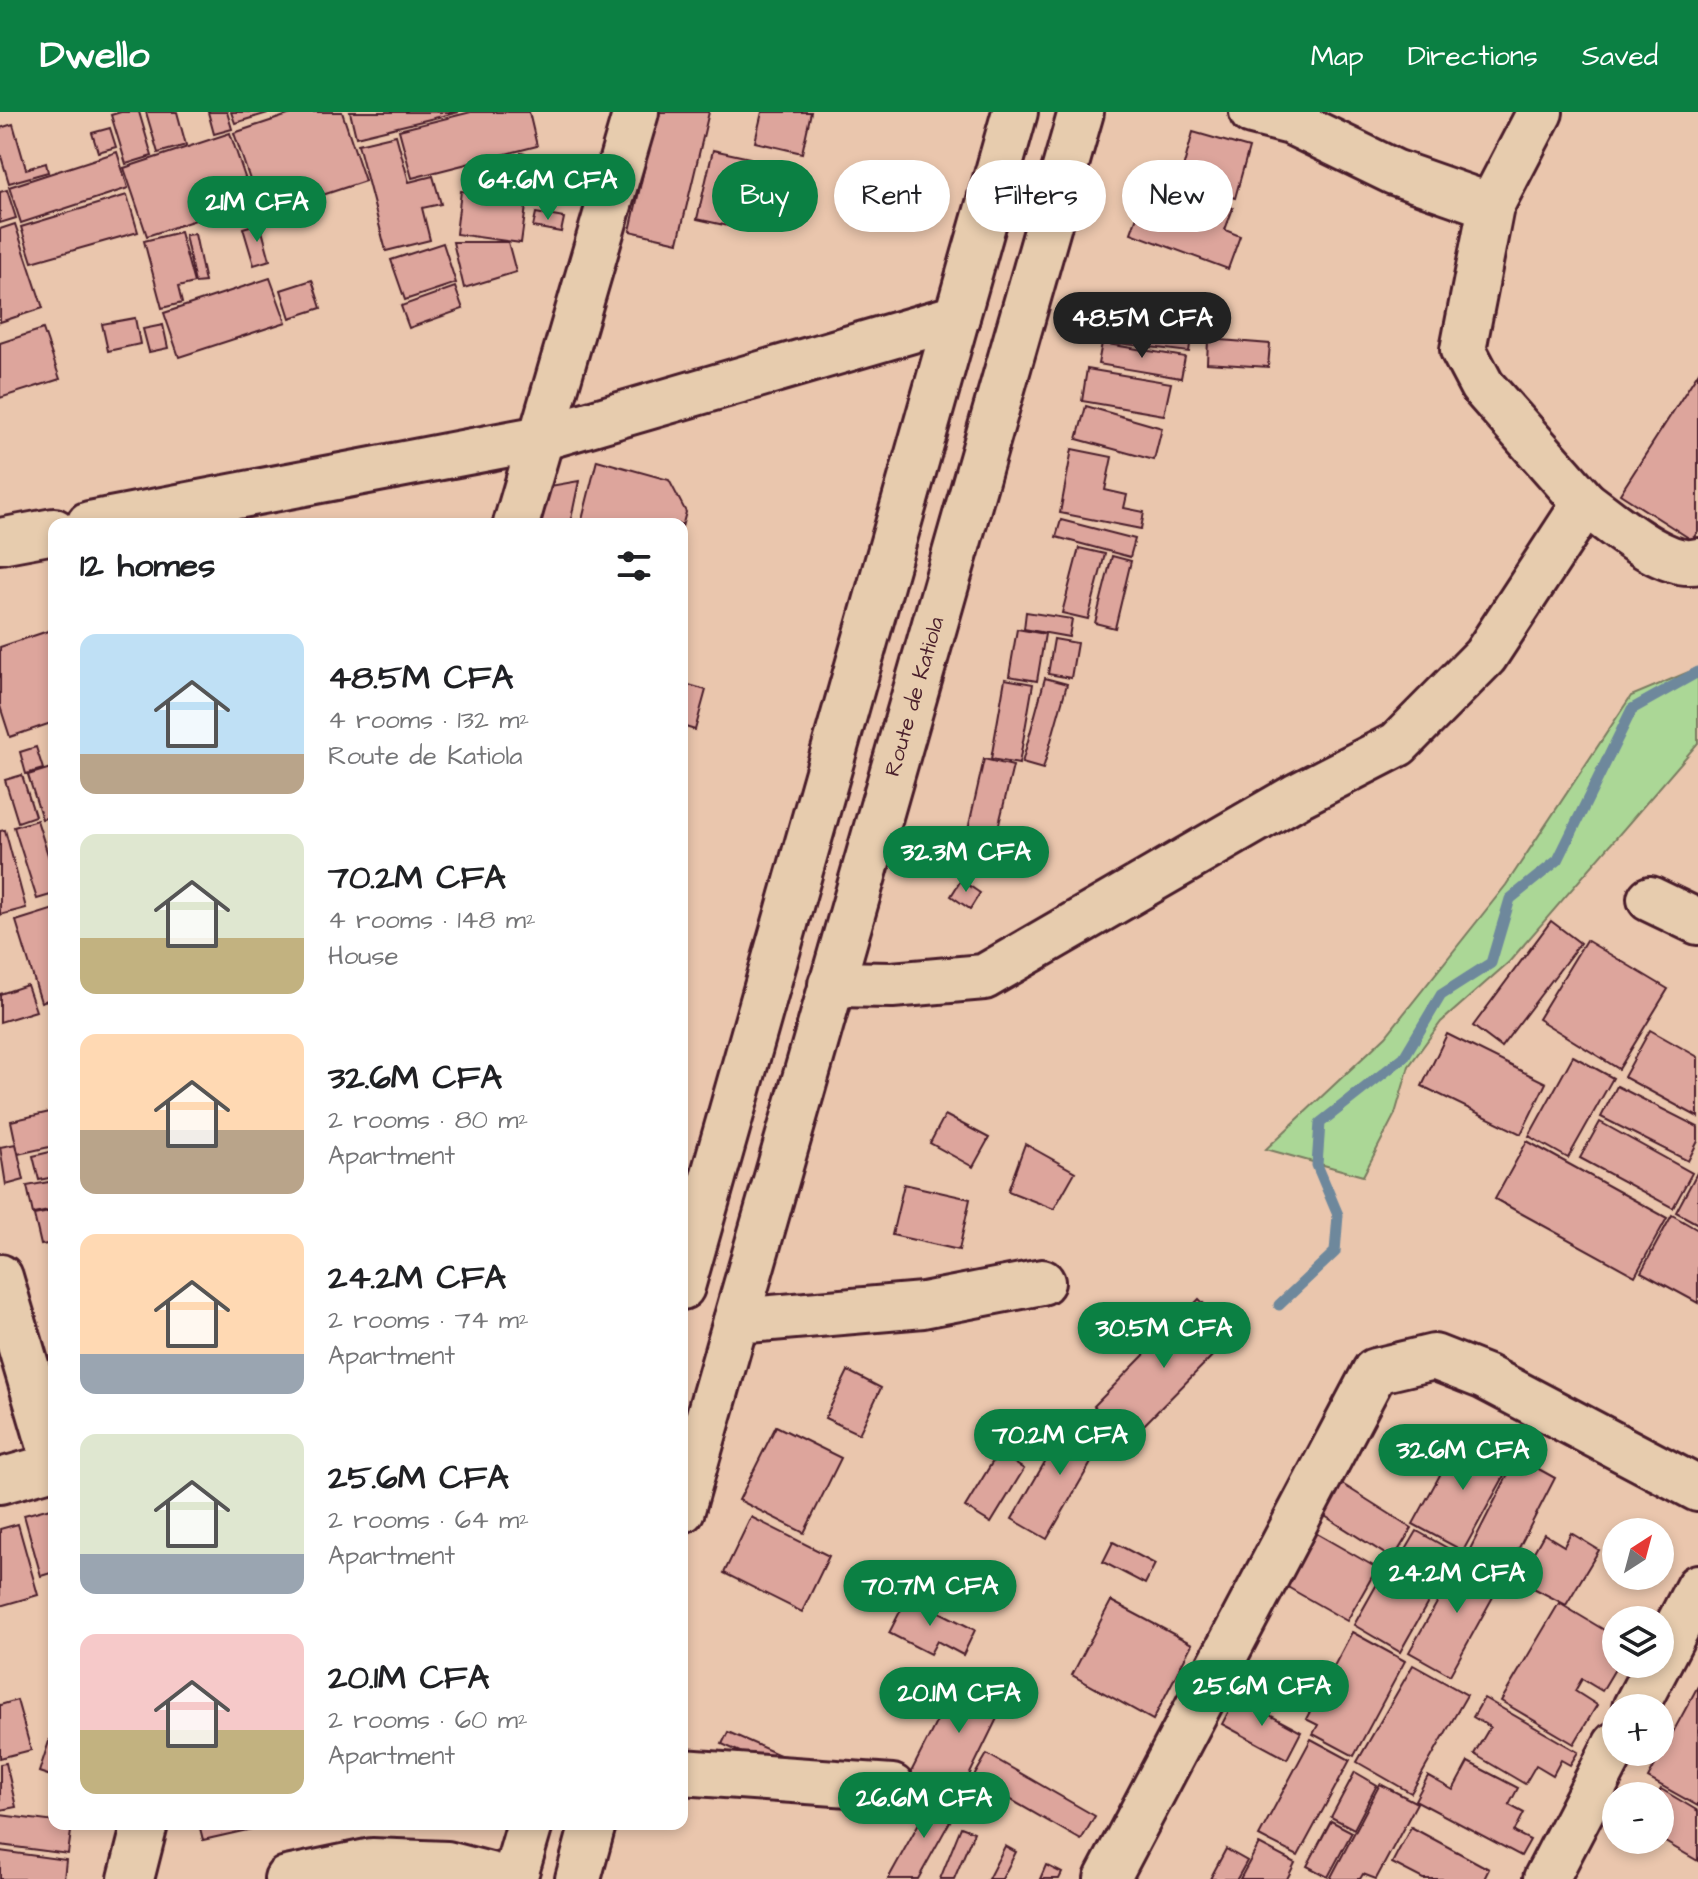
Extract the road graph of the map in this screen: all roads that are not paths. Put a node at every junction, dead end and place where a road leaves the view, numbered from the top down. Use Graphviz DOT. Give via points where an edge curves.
graph roads {
  1 [pos="636,112"];
  2 [pos="1015,112"];
  3 [pos="1081,112"];
  4 [pos="1252,112"];
  5 [pos="1540,112"];
  6 [pos="1491,206"];
  7 [pos="957,317"];
  8 [pos="541,438"];
  9 [pos="1585,503"];
  10 [pos="121,518"];
  11 [pos="518,518"];
  12 [pos="48,532"];
  13 [pos="0,541"];
  14 [pos="1698,561"];
  15 [pos="1650,899"];
  16 [pos="1698,922"];
  17 [pos="831,984"];
  18 [pos="688,1266"];
  19 [pos="0,1277"];
  20 [pos="1042,1282"];
  21 [pos="736,1321"];
  22 [pos="48,1440"];
  23 [pos="48,1468"];
  24 [pos="0,1481"];
  25 [pos="688,1489"];
  26 [pos="1698,1489"];
  27 [pos="1698,1587"];
  28 [pos="1674,1633"];
  29 [pos="1605,1766"];
  30 [pos="688,1772"];
  31 [pos="892,1787"];
  32 [pos="143,1830"];
  33 [pos="528,1830"];
  34 [pos="591,1830"];
  35 [pos="131,1879"];
  36 [pos="287,1879"];
  37 [pos="505,1879"];
  38 [pos="514,1879"];
  39 [pos="578,1879"];
  40 [pos="1107,1879"];
  41 [pos="1546,1879"];
  1 -- 8 [label="main road"];
  2 -- 7 [label="main road"];
  3 -- 17 [label="main road, Route de Katiola"];
  4 -- 6 [label="main road" via="1291,122 1394,172"];
  5 -- 6 [label="main road"];
  6 -- 9 [label="main road" via="1463,350 1482,386"];
  7 -- 8 [label="main road"];
  7 -- 18 [label="main road"];
  8 -- 10 [label="main road"];
  8 -- 11 [label="main road"];
  9 -- 14 [label="main road" via="1657,553 1683,565"];
  9 -- 17 [label="main road" via="1485,656 1398,744 1297,796 984,977"];
  12 -- 13 [label="main road"];
  15 -- 16 [label="main road"];
  17 -- 21 [label="main road, Route de Katiola"];
  19 -- 22 [label="main road"];
  20 -- 21 [label="main road" via="923,1305"];
  21 -- 25 [label="main road, Route de Katiola"];
  23 -- 24 [label="main road"];
  26 -- 40 [label="main road" via="1485,1377 1434,1357 1375,1371"];
  27 -- 28 [label="main road"];
  29 -- 41 [label="main road"];
  30 -- 31 [label="main road"];
  32 -- 35 [label="main road"];
  33 -- 38 [label="main road"];
  34 -- 39 [label="main road"];
  36 -- 37 [label="main road" via="372,1861 447,1864"];
}
